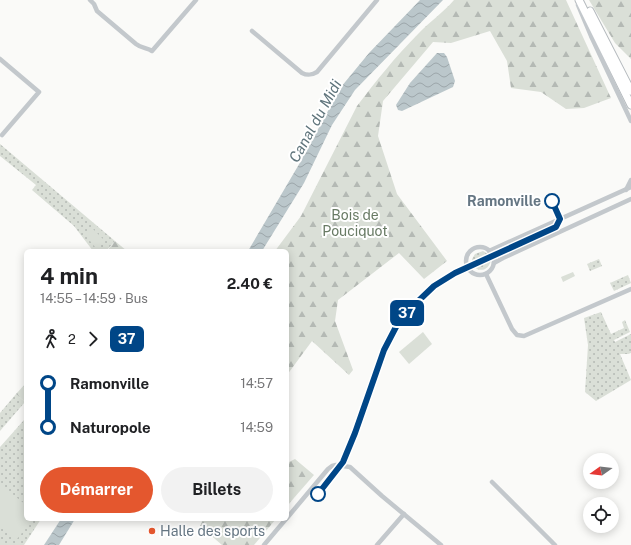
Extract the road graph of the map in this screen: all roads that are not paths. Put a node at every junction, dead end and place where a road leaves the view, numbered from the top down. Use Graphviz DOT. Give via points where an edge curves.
graph roads {
  1 [pos="90,0"];
  2 [pos="196,0"];
  3 [pos="377,0"];
  4 [pos="577,0"];
  5 [pos="584,0"];
  6 [pos="599,28"];
  7 [pos="252,31"];
  8 [pos="0,59"];
  9 [pos="631,82"];
  10 [pos="631,91"];
  11 [pos="631,105"];
  12 [pos="631,121"];
  13 [pos="2,135"];
  14 [pos="631,180"];
  15 [pos="631,187"];
  16 [pos="626,190"];
  17 [pos="631,199"];
  18 [pos="489,251"];
  19 [pos="494,263"];
  20 [pos="486,274"];
  21 [pos="631,289"];
  22 [pos="492,482"];
  23 [pos="404,514"];
  24 [pos="289,516"];
  25 [pos="284,521"];
  26 [pos="264,545"];
  27 [pos="377,545"];
  28 [pos="441,545"];
  29 [pos="555,545"];
  1 -- 2 [label="street" via="97,11 136,44 152,51"];
  3 -- 7 [label="street" via="317,72 312,74 302,73"];
  4 -- 11 [label="main road"];
  4 -- 12 [label="street"];
  5 -- 6 [label="main road"];
  6 -- 9 [label="main road"];
  6 -- 10 [label="main road"];
  8 -- 13 [label="street" via="39,92"];
  14 -- 16 [label="street"];
  15 -- 16 [label="street"];
  16 -- 18 [label="street"];
  17 -- 19 [label="street"];
  18 -- 19 [label="street"];
  18 -- 20 [label="street" via="476,248 470,252 467,261 468,267 474,273"];
  19 -- 20 [label="street"];
  20 -- 21 [label="street" via="517,336 546,327"];
  22 -- 29 [label="street"];
  23 -- 24 [label="street" via="352,469 340,465 328,469"];
  23 -- 27 [label="street"];
  23 -- 28 [label="street"];
  25 -- 26 [label="street"];
}
